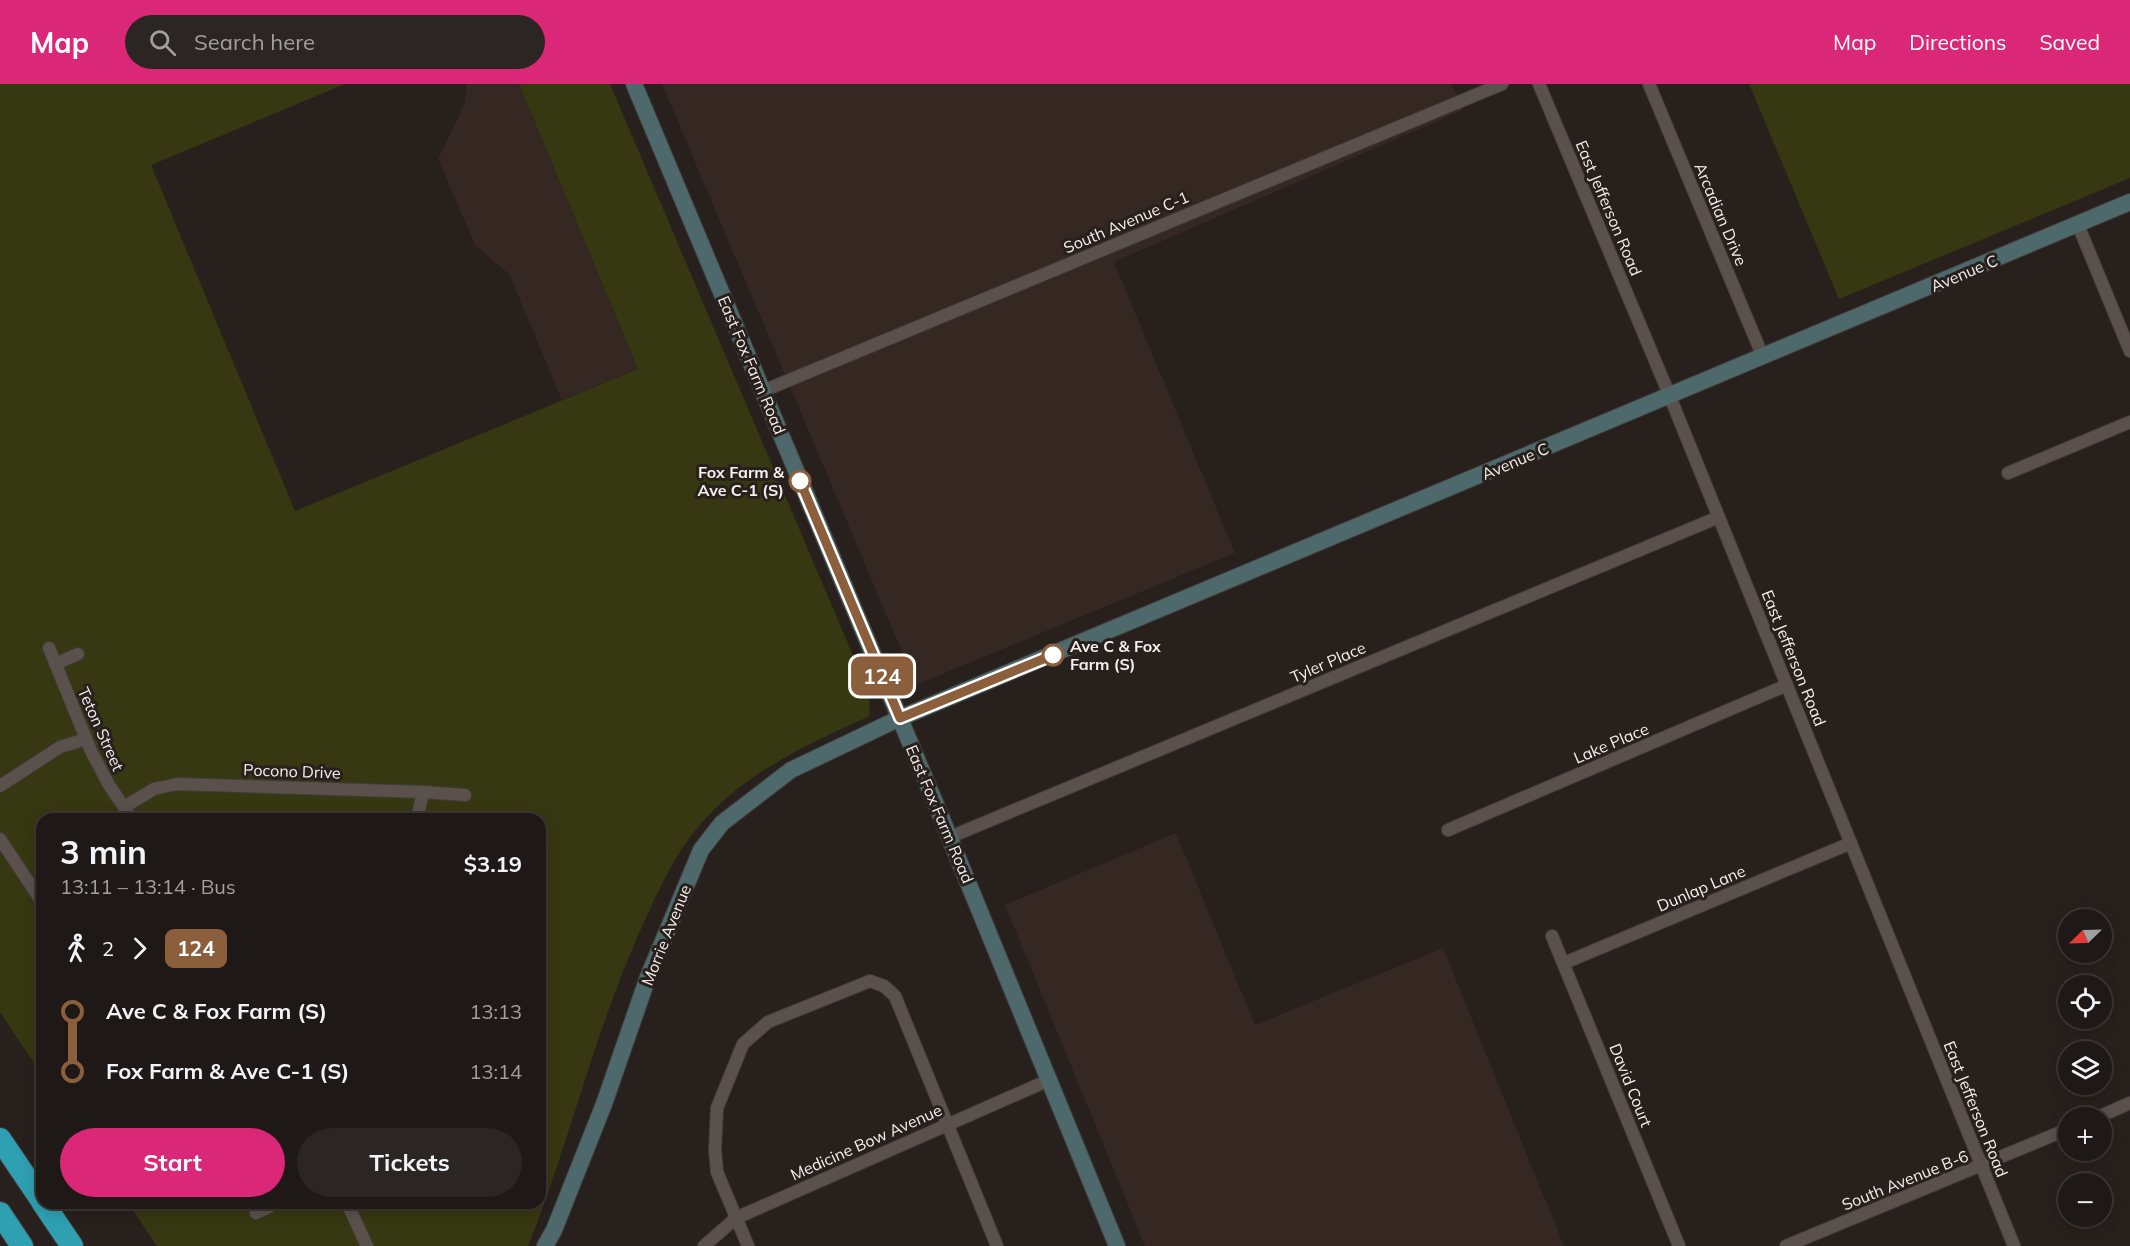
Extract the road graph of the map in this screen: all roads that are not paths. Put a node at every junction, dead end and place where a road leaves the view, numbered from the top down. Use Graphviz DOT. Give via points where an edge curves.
graph roads {
  1 [pos="634,84"];
  2 [pos="1502,84"];
  3 [pos="1539,84"];
  4 [pos="1649,84"];
  5 [pos="2130,202"];
  6 [pos="2078,225"];
  7 [pos="2130,351"];
  8 [pos="1763,357"];
  9 [pos="763,391"];
  10 [pos="1670,396"];
  11 [pos="2130,422"];
  12 [pos="2008,473"];
  13 [pos="1719,517"];
  14 [pos="49,648"];
  15 [pos="78,654"];
  16 [pos="55,664"];
  17 [pos="1787,685"];
  18 [pos="900,718"];
  19 [pos="86,739"];
  20 [pos="0,786"];
  21 [pos="423,792"];
  22 [pos="465,795"];
  23 [pos="124,807"];
  24 [pos="128,813"];
  25 [pos="418,813"];
  26 [pos="1448,830"];
  27 [pos="950,837"];
  28 [pos="0,839"];
  29 [pos="1851,843"];
  30 [pos="36,893"];
  31 [pos="1552,936"];
  32 [pos="1564,963"];
  33 [pos="1049,1080"];
  34 [pos="2130,1103"];
  35 [pos="2112,1111"];
  36 [pos="947,1124"];
  37 [pos="2058,1133"];
  38 [pos="0,1139"];
  39 [pos="1982,1167"];
  40 [pos="36,1192"];
  41 [pos="48,1209"];
  42 [pos="264,1209"];
  43 [pos="350,1209"];
  44 [pos="0,1213"];
  45 [pos="256,1213"];
  46 [pos="736,1218"];
  47 [pos="22,1246"];
  48 [pos="72,1246"];
  49 [pos="367,1246"];
  50 [pos="545,1246"];
  51 [pos="704,1246"];
  52 [pos="748,1246"];
  53 [pos="998,1246"];
  54 [pos="1117,1246"];
  55 [pos="1679,1246"];
  56 [pos="1786,1246"];
  57 [pos="2014,1246"];
  1 -- 9 [label="main road, East Fox Farm Road"];
  2 -- 9 [label="street, South Avenue C-1"];
  3 -- 10 [label="street, East Jefferson Road"];
  4 -- 8 [label="street, Arcadian Drive"];
  5 -- 6 [label="main road, Avenue C"];
  6 -- 7 [label="street"];
  6 -- 8 [label="main road, Avenue C"];
  8 -- 10 [label="main road, Avenue C"];
  9 -- 18 [label="main road, East Fox Farm Road"];
  10 -- 13 [label="street, East Jefferson Road"];
  10 -- 18 [label="main road, Avenue C"];
  11 -- 12 [label="street"];
  13 -- 17 [label="street, East Jefferson Road"];
  13 -- 27 [label="street, Tyler Place"];
  14 -- 16 [label="street, Teton Street"];
  15 -- 16 [label="street"];
  16 -- 19 [label="street, Teton Street"];
  17 -- 26 [label="street, Lake Place"];
  17 -- 29 [label="street, East Jefferson Road"];
  18 -- 27 [label="main road, East Fox Farm Road"];
  18 -- 50 [label="main road, Morrie Avenue" via="791,770 722,823 701,850 648,976 604,1104"];
  19 -- 20 [label="street" via="60,747"];
  19 -- 23 [label="street, Teton Street"];
  21 -- 22 [label="street, Pocono Drive"];
  21 -- 23 [label="street, Pocono Drive" via="177,784 154,789"];
  21 -- 25 [label="street"];
  23 -- 24 [label="street, Teton Street"];
  27 -- 33 [label="main road, East Fox Farm Road"];
  28 -- 30 [label="street"];
  29 -- 32 [label="street, Dunlap Lane"];
  29 -- 39 [label="street, East Jefferson Road"];
  31 -- 32 [label="street, David Court"];
  32 -- 55 [label="street, David Court"];
  33 -- 36 [label="street, Medicine Bow Avenue"];
  33 -- 54 [label="main road, East Fox Farm Road"];
  34 -- 35 [label="street"];
  36 -- 46 [label="street, Medicine Bow Avenue"];
  36 -- 46 [label="street" via="895,996 884,986 870,981 768,1022 743,1044 717,1108 717,1172"];
  36 -- 53 [label="street"];
  37 -- 39 [label="street, South Avenue B-6"];
  38 -- 40 [label="highway"];
  39 -- 56 [label="street, South Avenue B-6"];
  39 -- 57 [label="street, East Jefferson Road"];
  41 -- 48 [label="highway"];
  42 -- 45 [label="street"];
  43 -- 49 [label="street"];
  44 -- 47 [label="highway"];
  46 -- 51 [label="street, Medicine Bow Avenue"];
  46 -- 52 [label="street"];
}
